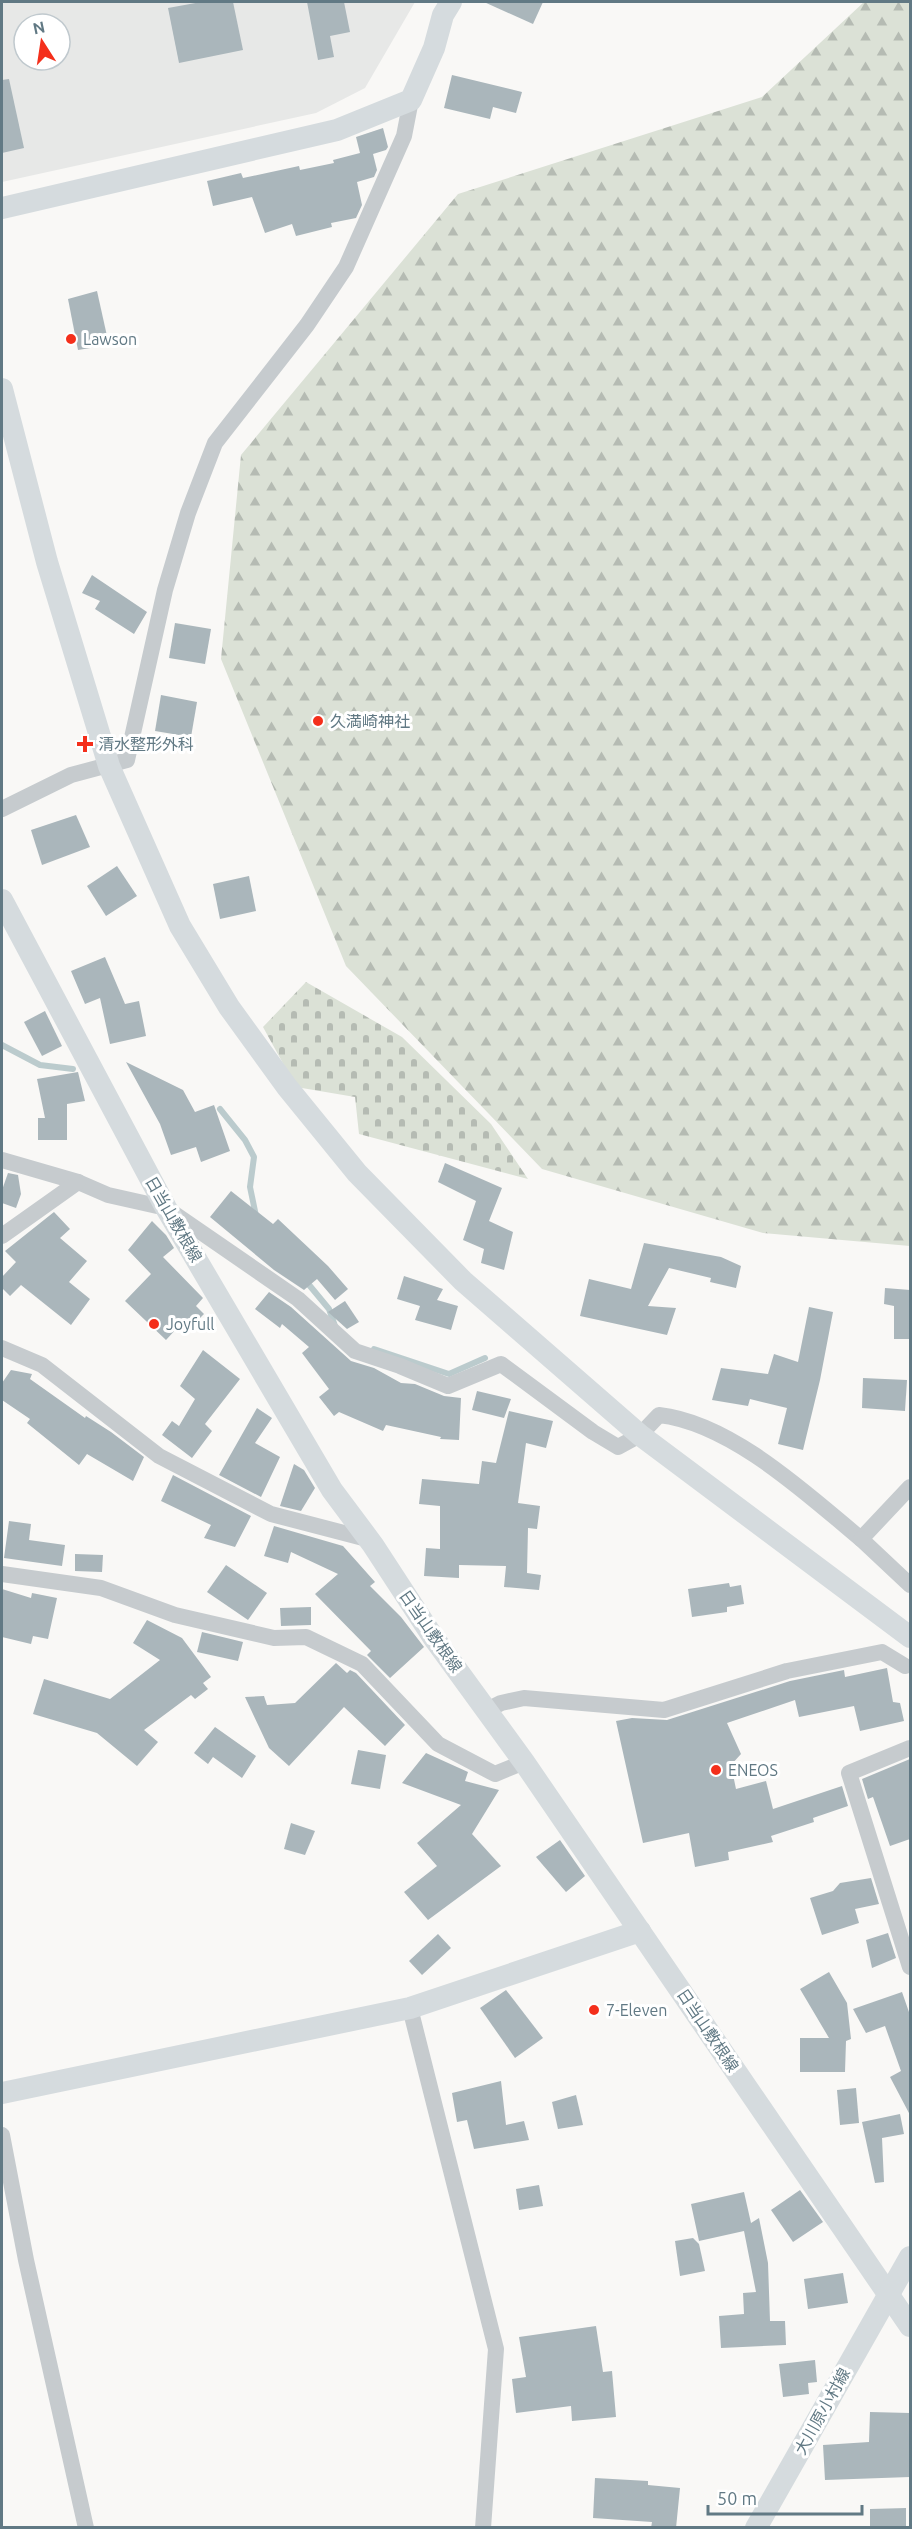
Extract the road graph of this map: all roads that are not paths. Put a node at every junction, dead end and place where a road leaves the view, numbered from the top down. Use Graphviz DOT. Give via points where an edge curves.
graph roads {
  1 [pos="451,2"];
  2 [pos="411,100"];
  3 [pos="2,208"];
  4 [pos="2,389"];
  5 [pos="109,766"];
  6 [pos="2,809"];
  7 [pos="2,900"];
  8 [pos="2,1160"];
  9 [pos="78,1182"];
  10 [pos="166,1208"];
  11 [pos="2,1236"];
  12 [pos="2,1348"];
  13 [pos="640,1435"];
  14 [pos="910,1486"];
  15 [pos="367,1539"];
  16 [pos="861,1539"];
  17 [pos="2,1574"];
  18 [pos="910,1585"];
  19 [pos="910,1637"];
  20 [pos="909,1666"];
  21 [pos="487,1710"];
  22 [pos="910,1748"];
  23 [pos="524,1762"];
  24 [pos="640,1931"];
  25 [pos="910,1967"];
  26 [pos="410,2008"];
  27 [pos="2,2093"];
  28 [pos="2,2135"];
  29 [pos="910,2257"];
  30 [pos="888,2294"];
  31 [pos="910,2326"];
  32 [pos="86,2528"];
  33 [pos="483,2528"];
  34 [pos="756,2528"];
  1 -- 2 [label="street"];
  2 -- 3 [label="street" via="337,130"];
  2 -- 5 [label="street" via="404,136 346,267 307,325 215,443 188,513 165,590 127,760"];
  4 -- 5 [label="street" via="47,562"];
  5 -- 6 [label="street" via="71,775"];
  5 -- 13 [label="street" via="180,926 229,1007 287,1087 357,1173 463,1281"];
  7 -- 10 [label="street, 日当山敷根線"];
  8 -- 9 [label="street"];
  9 -- 10 [label="street" via="108,1196"];
  9 -- 11 [label="street"];
  10 -- 13 [label="street" via="298,1299 354,1351 448,1386 501,1364 618,1447"];
  10 -- 15 [label="street, 日当山敷根線" via="332,1490"];
  12 -- 15 [label="street" via="42,1365 159,1456 271,1514"];
  13 -- 16 [label="street" via="659,1415 682,1418 718,1434 782,1473"];
  13 -- 19 [label="street"];
  14 -- 16 [label="street"];
  15 -- 21 [label="street, 日当山敷根線"];
  16 -- 18 [label="street"];
  17 -- 23 [label="street" via="101,1588 176,1615 274,1638 306,1637 362,1664 438,1744 495,1774"];
  20 -- 21 [label="street" via="882,1652 788,1671 664,1710 524,1698"];
  21 -- 23 [label="street, 日当山敷根線"];
  22 -- 25 [label="street" via="849,1773"];
  23 -- 24 [label="street, 日当山敷根線"];
  24 -- 26 [label="street"];
  24 -- 30 [label="street, 日当山敷根線"];
  26 -- 27 [label="street"];
  26 -- 33 [label="street" via="495,2349"];
  28 -- 32 [label="street"];
  29 -- 30 [label="street"];
  30 -- 31 [label="street, 日当山敷根線"];
  30 -- 34 [label="street, 大川原小村線"];
}
